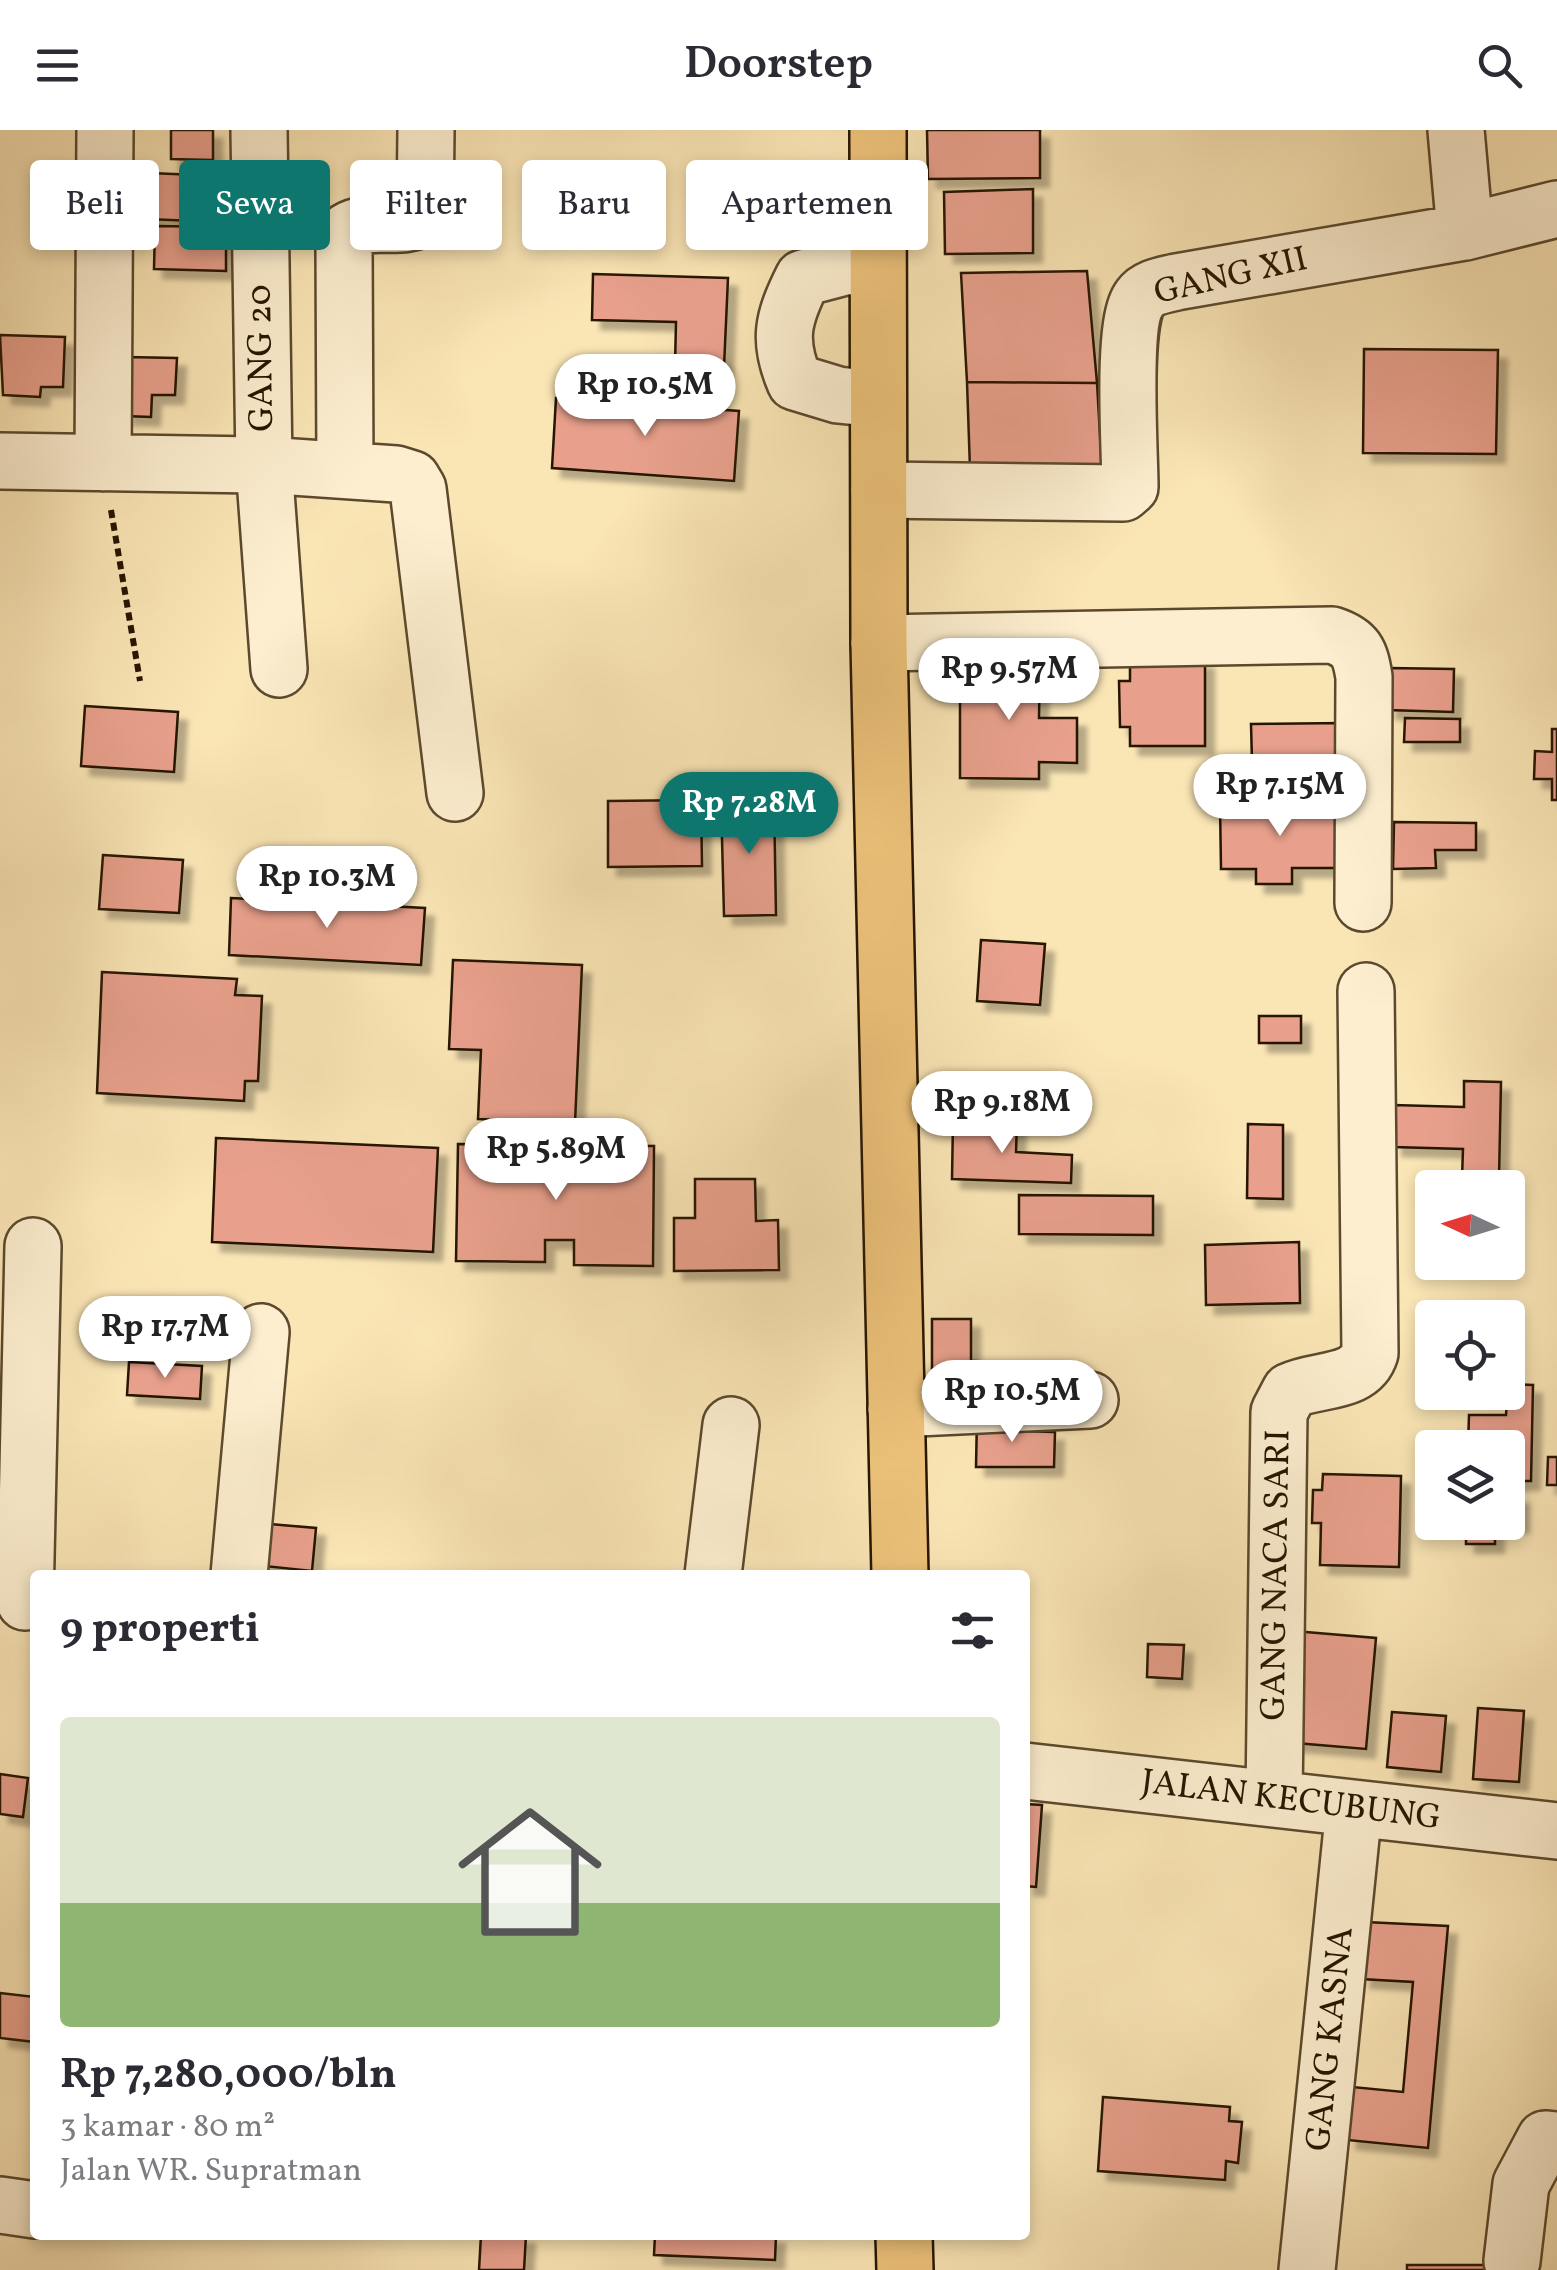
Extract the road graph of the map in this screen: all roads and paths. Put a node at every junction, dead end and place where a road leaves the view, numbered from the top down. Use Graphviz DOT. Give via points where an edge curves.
graph roads {
  1 [pos="105,130"];
  2 [pos="259,130"];
  3 [pos="426,130"];
  4 [pos="878,130"];
  5 [pos="1456,130"];
  6 [pos="1557,209"];
  7 [pos="1465,232"];
  8 [pos="877,265"];
  9 [pos="877,399"];
  10 [pos="0,461"];
  11 [pos="103,463"];
  12 [pos="264,465"];
  13 [pos="345,470"];
  14 [pos="879,490"];
  15 [pos="879,643"];
  16 [pos="279,669"];
  17 [pos="140,681"];
  18 [pos="455,793"];
  19 [pos="1363,903"];
  20 [pos="1366,991"];
  21 [pos="33,1246"];
  22 [pos="261,1332"];
  23 [pos="1090,1400"];
  24 [pos="896,1409"];
  25 [pos="731,1425"];
  26 [pos="240,1570"];
  27 [pos="714,1570"];
  28 [pos="900,1570"];
  29 [pos="20,1601"];
  30 [pos="1030,1771"];
  31 [pos="1274,1799"];
  32 [pos="1354,1808"];
  33 [pos="1557,1832"];
  34 [pos="1551,2140"];
  35 [pos="0,2205"];
  36 [pos="30,2209"];
  37 [pos="904,2240"];
  38 [pos="1512,2260"];
  39 [pos="904,2270"];
  40 [pos="1306,2270"];
  1 -- 11 [label="street"];
  2 -- 12 [label="street, GANG 20"];
  3 -- 13 [label="street" via="424,216 412,224 360,224 347,231 344,243"];
  4 -- 8 [label="main road"];
  5 -- 7 [label="street"];
  6 -- 7 [label="street"];
  7 -- 14 [label="street, GANG XII" via="1146,292 1130,331 1130,487 1123,493"];
  8 -- 9 [label="main road"];
  8 -- 9 [label="street" via="803,278 788,310 782,352 795,382"];
  9 -- 14 [label="main road"];
  10 -- 11 [label="street"];
  11 -- 12 [label="street"];
  11 -- 17 [label="path"];
  12 -- 13 [label="street"];
  12 -- 16 [label="street, GANG 20"];
  13 -- 18 [label="street" via="396,474 418,489"];
  14 -- 15 [label="main road"];
  15 -- 19 [label="street" via="1332,635 1346,640 1360,653 1364,677"];
  15 -- 24 [label="main road"];
  20 -- 31 [label="street, GANG NACA SARI" via="1370,1353 1355,1374 1290,1391 1278,1412"];
  21 -- 29 [label="street"];
  22 -- 26 [label="street"];
  23 -- 24 [label="street"];
  24 -- 28 [label="main road"];
  25 -- 27 [label="street"];
  30 -- 31 [label="street, JALAN KECUBUNG"];
  31 -- 32 [label="street, JALAN KECUBUNG"];
  32 -- 33 [label="street, JALAN KECUBUNG"];
  32 -- 40 [label="street, GANG KASNA"];
  34 -- 38 [label="street" via="1521,2184"];
  35 -- 36 [label="street"];
  37 -- 39 [label="main road"];
}
